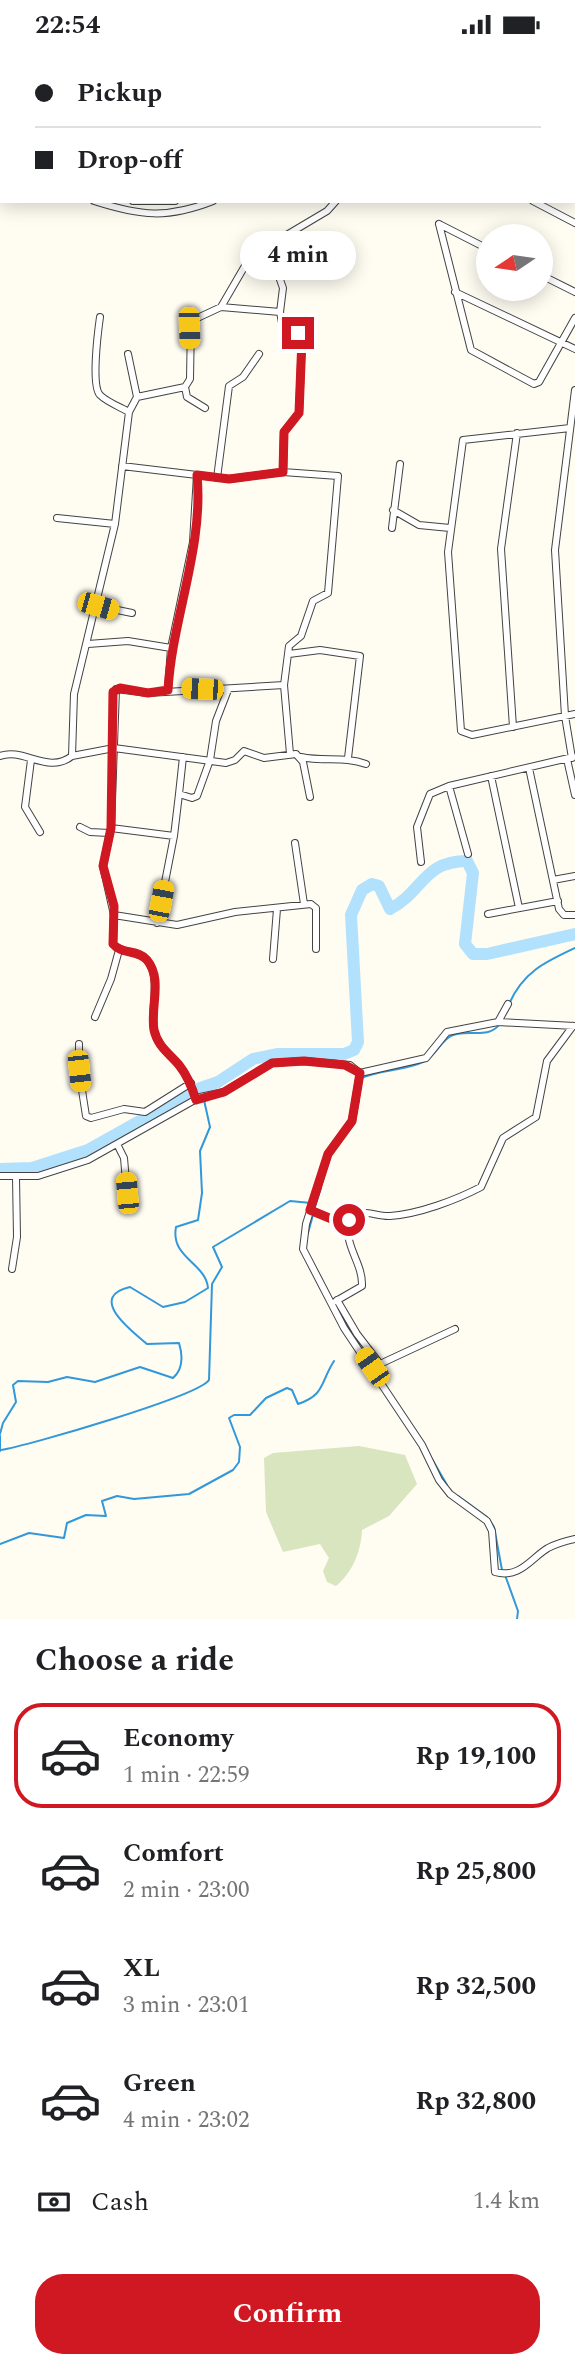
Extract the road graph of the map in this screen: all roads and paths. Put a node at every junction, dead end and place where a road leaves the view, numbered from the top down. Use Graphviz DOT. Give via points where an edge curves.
graph roads {
  1 [pos="100,203"];
  2 [pos="208,203"];
  3 [pos="334,203"];
  4 [pos="537,203"];
  5 [pos="575,223"];
  6 [pos="476,243"];
  7 [pos="268,246"];
  8 [pos="553,281"];
  9 [pos="455,292"];
  10 [pos="575,292"];
  11 [pos="220,307"];
  12 [pos="280,312"];
  13 [pos="100,317"];
  14 [pos="575,318"];
  15 [pos="562,342"];
  16 [pos="575,349"];
  17 [pos="259,354"];
  18 [pos="128,355"];
  19 [pos="185,387"];
  20 [pos="575,390"];
  21 [pos="137,397"];
  22 [pos="205,408"];
  23 [pos="129,412"];
  24 [pos="570,428"];
  25 [pos="517,433"];
  26 [pos="400,464"];
  27 [pos="122,465"];
  28 [pos="283,472"];
  29 [pos="197,475"];
  30 [pos="217,478"];
  31 [pos="393,510"];
  32 [pos="57,518"];
  33 [pos="115,524"];
  34 [pos="392,528"];
  35 [pos="450,529"];
  36 [pos="98,606"];
  37 [pos="132,613"];
  38 [pos="88,643"];
  39 [pos="171,648"];
  40 [pos="289,653"];
  41 [pos="284,685"];
  42 [pos="168,690"];
  43 [pos="228,690"];
  44 [pos="575,714"];
  45 [pos="565,716"];
  46 [pos="513,727"];
  47 [pos="114,748"];
  48 [pos="289,754"];
  49 [pos="0,756"];
  50 [pos="72,756"];
  51 [pos="183,757"];
  52 [pos="302,757"];
  53 [pos="348,758"];
  54 [pos="571,758"];
  55 [pos="32,760"];
  56 [pos="210,760"];
  57 [pos="366,764"];
  58 [pos="529,768"];
  59 [pos="491,776"];
  60 [pos="449,786"];
  61 [pos="178,794"];
  62 [pos="575,795"];
  63 [pos="310,797"];
  64 [pos="80,827"];
  65 [pos="110,831"];
  66 [pos="40,832"];
  67 [pos="174,836"];
  68 [pos="295,843"];
  69 [pos="468,854"];
  70 [pos="421,862"];
  71 [pos="575,876"];
  72 [pos="553,880"];
  73 [pos="558,901"];
  74 [pos="304,904"];
  75 [pos="519,908"];
  76 [pos="277,909"];
  77 [pos="488,914"];
  78 [pos="114,915"];
  79 [pos="575,915"];
  80 [pos="157,923"];
  81 [pos="316,949"];
  82 [pos="119,950"];
  83 [pos="273,959"];
  84 [pos="508,1004"];
  85 [pos="95,1017"];
  86 [pos="500,1022"];
  87 [pos="574,1026"];
  88 [pos="79,1044"];
  89 [pos="360,1073"];
  90 [pos="191,1083"];
  91 [pos="196,1100"];
  92 [pos="117,1143"];
  93 [pos="0,1177"];
  94 [pos="16,1177"];
  95 [pos="127,1193"];
  96 [pos="313,1211"];
  97 [pos="349,1220"];
  98 [pos="12,1269"];
  99 [pos="334,1301"];
  100 [pos="455,1329"];
  101 [pos="575,1539"];
  1 -- 2 [label="street" via="156,215"];
  3 -- 7 [label="street"];
  4 -- 5 [label="street"];
  6 -- 9 [label="street" via="439,224"];
  7 -- 11 [label="street" via="246,264"];
  7 -- 12 [label="street" via="283,288"];
  8 -- 10 [label="street"];
  9 -- 15 [label="street"];
  9 -- 15 [label="street" via="471,350 534,384"];
  11 -- 12 [label="street"];
  11 -- 19 [label="street" via="191,321 190,379"];
  12 -- 28 [label="street" via="283,328 302,339 299,413 284,432"];
  13 -- 23 [label="street" via="96,388"];
  14 -- 15 [label="street"];
  15 -- 16 [label="street"];
  17 -- 30 [label="street" via="243,377 229,386"];
  18 -- 21 [label="street"];
  19 -- 21 [label="street"];
  19 -- 22 [label="street" via="187,397"];
  20 -- 24 [label="street"];
  21 -- 23 [label="street"];
  23 -- 27 [label="street"];
  24 -- 25 [label="street"];
  24 -- 45 [label="street" via="555,550"];
  25 -- 35 [label="street" via="468,437 461,444"];
  25 -- 46 [label="street" via="501,549"];
  26 -- 31 [label="street"];
  27 -- 29 [label="street"];
  27 -- 33 [label="street"];
  28 -- 30 [label="street"];
  28 -- 40 [label="street" via="338,475 328,593 313,601 301,636 289,646"];
  29 -- 30 [label="street"];
  29 -- 39 [label="street" via="193,541"];
  31 -- 34 [label="street"];
  31 -- 35 [label="street" via="419,526"];
  32 -- 33 [label="street"];
  33 -- 36 [label="street"];
  35 -- 46 [label="street" via="459,727 468,735"];
  36 -- 37 [label="street"];
  36 -- 38 [label="street"];
  38 -- 39 [label="street" via="128,641"];
  38 -- 50 [label="street" via="74,694"];
  39 -- 42 [label="street"];
  40 -- 41 [label="street"];
  40 -- 53 [label="street" via="320,650 360,656"];
  41 -- 43 [label="street"];
  41 -- 48 [label="street"];
  42 -- 43 [label="street"];
  42 -- 47 [label="street" via="114,690"];
  43 -- 56 [label="street" via="216,721"];
  44 -- 45 [label="street"];
  45 -- 46 [label="street"];
  45 -- 54 [label="street"];
  47 -- 50 [label="street"];
  47 -- 51 [label="street"];
  47 -- 65 [label="street"];
  48 -- 52 [label="street"];
  48 -- 56 [label="street" via="264,758 244,751 232,762"];
  49 -- 55 [label="street"];
  50 -- 55 [label="street" via="56,763"];
  51 -- 56 [label="street"];
  51 -- 61 [label="street"];
  52 -- 53 [label="street"];
  52 -- 63 [label="street"];
  53 -- 57 [label="street"];
  54 -- 58 [label="street"];
  54 -- 62 [label="street"];
  55 -- 66 [label="street" via="25,807"];
  56 -- 61 [label="street" via="196,797"];
  58 -- 59 [label="street"];
  58 -- 72 [label="street"];
  59 -- 60 [label="street"];
  59 -- 75 [label="street"];
  60 -- 69 [label="street"];
  60 -- 70 [label="street" via="430,794 425,803 417,827"];
  61 -- 67 [label="street"];
  64 -- 65 [label="street" via="90,832"];
  65 -- 67 [label="street"];
  65 -- 78 [label="street" via="103,866"];
  67 -- 80 [label="street"];
  68 -- 74 [label="street"];
  71 -- 72 [label="street"];
  72 -- 73 [label="street"];
  73 -- 75 [label="street"];
  73 -- 79 [label="street" via="562,913"];
  74 -- 76 [label="street"];
  74 -- 81 [label="street" via="316,908"];
  75 -- 77 [label="street"];
  76 -- 80 [label="street" via="235,912 188,924"];
  76 -- 83 [label="street"];
  78 -- 80 [label="street"];
  78 -- 82 [label="street" via="112,940"];
  82 -- 85 [label="street"];
  82 -- 90 [label="street" via="143,956 151,967 155,1034 163,1051"];
  84 -- 86 [label="street"];
  86 -- 87 [label="street"];
  86 -- 89 [label="street" via="447,1032 435,1050 417,1061"];
  87 -- 97 [label="street" via="547,1061 536,1117 503,1138 481,1187 393,1216 362,1212"];
  88 -- 90 [label="street" via="83,1106 91,1118 124,1109 145,1112"];
  89 -- 91 [label="street" via="345,1065 272,1063 224,1092"];
  89 -- 96 [label="street" via="352,1121 328,1154"];
  90 -- 91 [label="street"];
  91 -- 92 [label="street"];
  92 -- 94 [label="street" via="76,1164 42,1175"];
  92 -- 95 [label="street" via="124,1158"];
  93 -- 94 [label="street"];
  94 -- 98 [label="street" via="17,1237"];
  96 -- 97 [label="street" via="334,1220"];
  96 -- 99 [label="street" via="303,1249"];
  97 -- 99 [label="street" via="348,1241 362,1286"];
  99 -- 100 [label="street" via="380,1364"];
  99 -- 101 [label="street" via="439,1480 450,1494 487,1521 495,1572 504,1574 536,1561 550,1547"];
}
